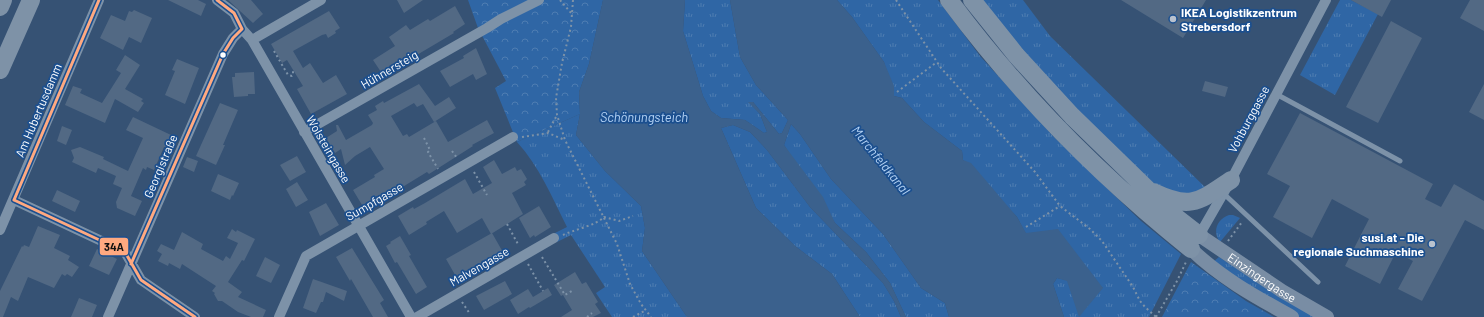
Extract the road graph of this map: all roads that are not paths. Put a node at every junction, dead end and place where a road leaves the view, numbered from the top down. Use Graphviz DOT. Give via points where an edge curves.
graph roads {
  1 [pos="3,0"];
  2 [pos="31,0"];
  3 [pos="99,0"];
  4 [pos="217,0"];
  5 [pos="321,0"];
  6 [pos="539,0"];
  7 [pos="949,0"];
  8 [pos="972,0"];
  9 [pos="1326,0"];
  10 [pos="0,7"];
  11 [pos="242,29"];
  12 [pos="252,40"];
  13 [pos="0,70"];
  14 [pos="1276,94"];
  15 [pos="304,132"];
  16 [pos="513,137"];
  17 [pos="1400,161"];
  18 [pos="1227,186"];
  19 [pos="1147,189"];
  20 [pos="14,200"];
  21 [pos="357,226"];
  22 [pos="0,230"];
  23 [pos="554,238"];
  24 [pos="1193,247"];
  25 [pos="132,264"];
  26 [pos="1318,282"];
  27 [pos="108,317"];
  28 [pos="195,317"];
  29 [pos="279,317"];
  30 [pos="411,317"];
  31 [pos="417,317"];
  32 [pos="1292,317"];
  33 [pos="1327,317"];
  1 -- 10 [label="highway"];
  2 -- 13 [label="highway"];
  3 -- 20 [label="street, Am Hubertusdamm"];
  4 -- 11 [label="street, Wolsteingasse" via="234,13"];
  5 -- 12 [label="street"];
  6 -- 15 [label="street, Hühnersteig" via="501,19"];
  7 -- 24 [label="highway" via="1005,71 1054,123 1136,203"];
  8 -- 19 [label="highway" via="1048,91"];
  9 -- 14 [label="street, Vohburggasse"];
  11 -- 12 [label="street, Wolsteingasse"];
  11 -- 25 [label="street, Georgistraße" via="232,38 223,54"];
  12 -- 15 [label="street, Wolsteingasse"];
  14 -- 17 [label="lane"];
  14 -- 18 [label="street, Vohburggasse"];
  15 -- 21 [label="street, Wolsteingasse"];
  16 -- 21 [label="street, Sumpfgasse"];
  18 -- 19 [label="highway" via="1188,203 1173,200"];
  18 -- 24 [label="street, Vohburggasse"];
  18 -- 26 [label="lane"];
  19 -- 24 [label="highway"];
  20 -- 22 [label="street, Am Hubertusdamm"];
  20 -- 25 [label="street" via="124,252"];
  21 -- 29 [label="street, Sumpfgasse" via="306,256"];
  21 -- 30 [label="street, Wolsteingasse"];
  23 -- 31 [label="street, Malvengasse"];
  24 -- 32 [label="main road, Einzingergasse" via="1210,266 1225,277"];
  24 -- 33 [label="main road, Einzingergasse" via="1277,288"];
  25 -- 27 [label="street, Georgistraße"];
  25 -- 28 [label="street" via="141,280"];
}
